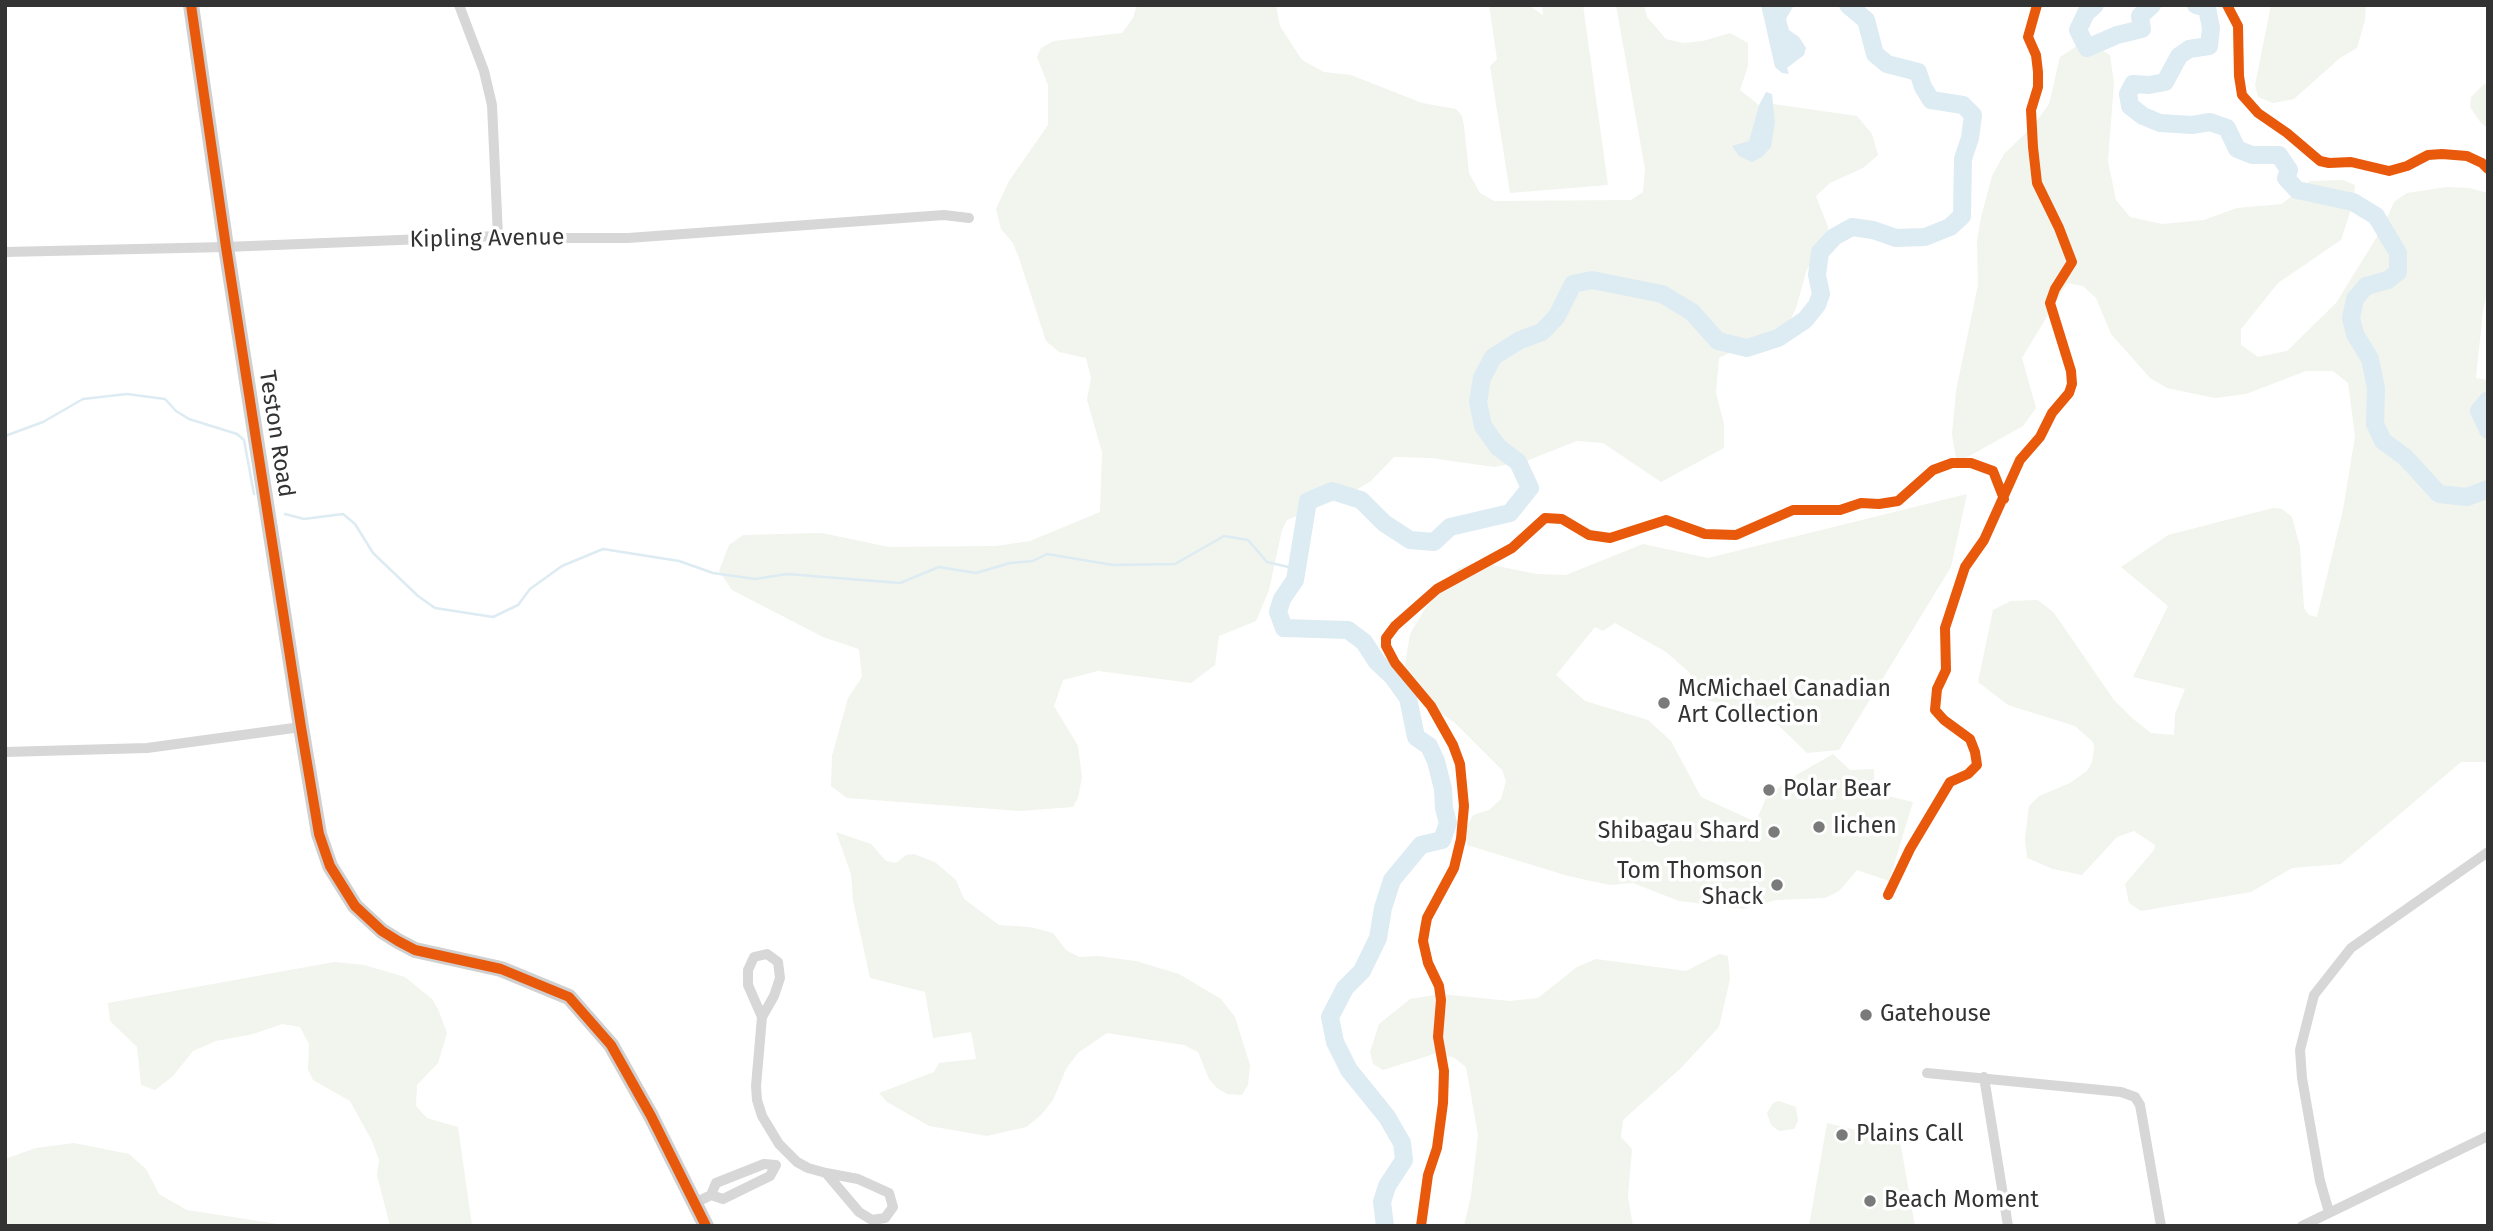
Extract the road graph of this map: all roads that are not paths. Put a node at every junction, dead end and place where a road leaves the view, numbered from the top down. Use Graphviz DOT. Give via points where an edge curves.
graph roads {
  1 [pos="191,5"];
  2 [pos="459,5"];
  3 [pos="969,218"];
  4 [pos="498,236"];
  5 [pos="226,247"];
  6 [pos="5,252"];
  7 [pos="301,727"];
  8 [pos="5,752"];
  9 [pos="2488,852"];
  10 [pos="762,1017"];
  11 [pos="1927,1073"];
  12 [pos="1984,1077"];
  13 [pos="2488,1136"];
  14 [pos="789,1153"];
  15 [pos="776,1166"];
  16 [pos="826,1173"];
  17 [pos="711,1195"];
  18 [pos="693,1204"];
  19 [pos="2329,1212"];
  20 [pos="706,1226"];
  21 [pos="2008,1226"];
  22 [pos="2161,1226"];
  23 [pos="2302,1226"];
  1 -- 5 [label="street, Teston Road"];
  2 -- 4 [label="street" via="492,105"];
  3 -- 4 [label="street, Kipling Avenue" via="944,215 628,238"];
  4 -- 5 [label="street, Kipling Avenue"];
  5 -- 6 [label="street, Kipling Avenue"];
  5 -- 7 [label="street, Teston Road"];
  7 -- 8 [label="street" via="147,748"];
  7 -- 18 [label="street, Teston Road" via="319,834 330,866 355,906 382,931 415,950 501,969 569,997 611,1045"];
  9 -- 19 [label="street" via="2351,948 2314,995 2300,1050"];
  10 -- 10 [label="street" via="748,985 748,970 754,957 767,954 778,962 780,978"];
  10 -- 14 [label="street" via="757,1100 762,1116"];
  11 -- 12 [label="street"];
  12 -- 21 [label="street"];
  12 -- 22 [label="street" via="2135,1097"];
  13 -- 19 [label="street"];
  14 -- 15 [label="street"];
  14 -- 16 [label="street" via="808,1168"];
  15 -- 17 [label="street" via="769,1176 723,1199"];
  15 -- 17 [label="street" via="764,1164 716,1183"];
  16 -- 16 [label="street" via="859,1212 872,1220 885,1218 892,1207 889,1193 858,1179"];
  17 -- 18 [label="street"];
  18 -- 20 [label="street, Teston Road"];
  19 -- 23 [label="street"];
}
